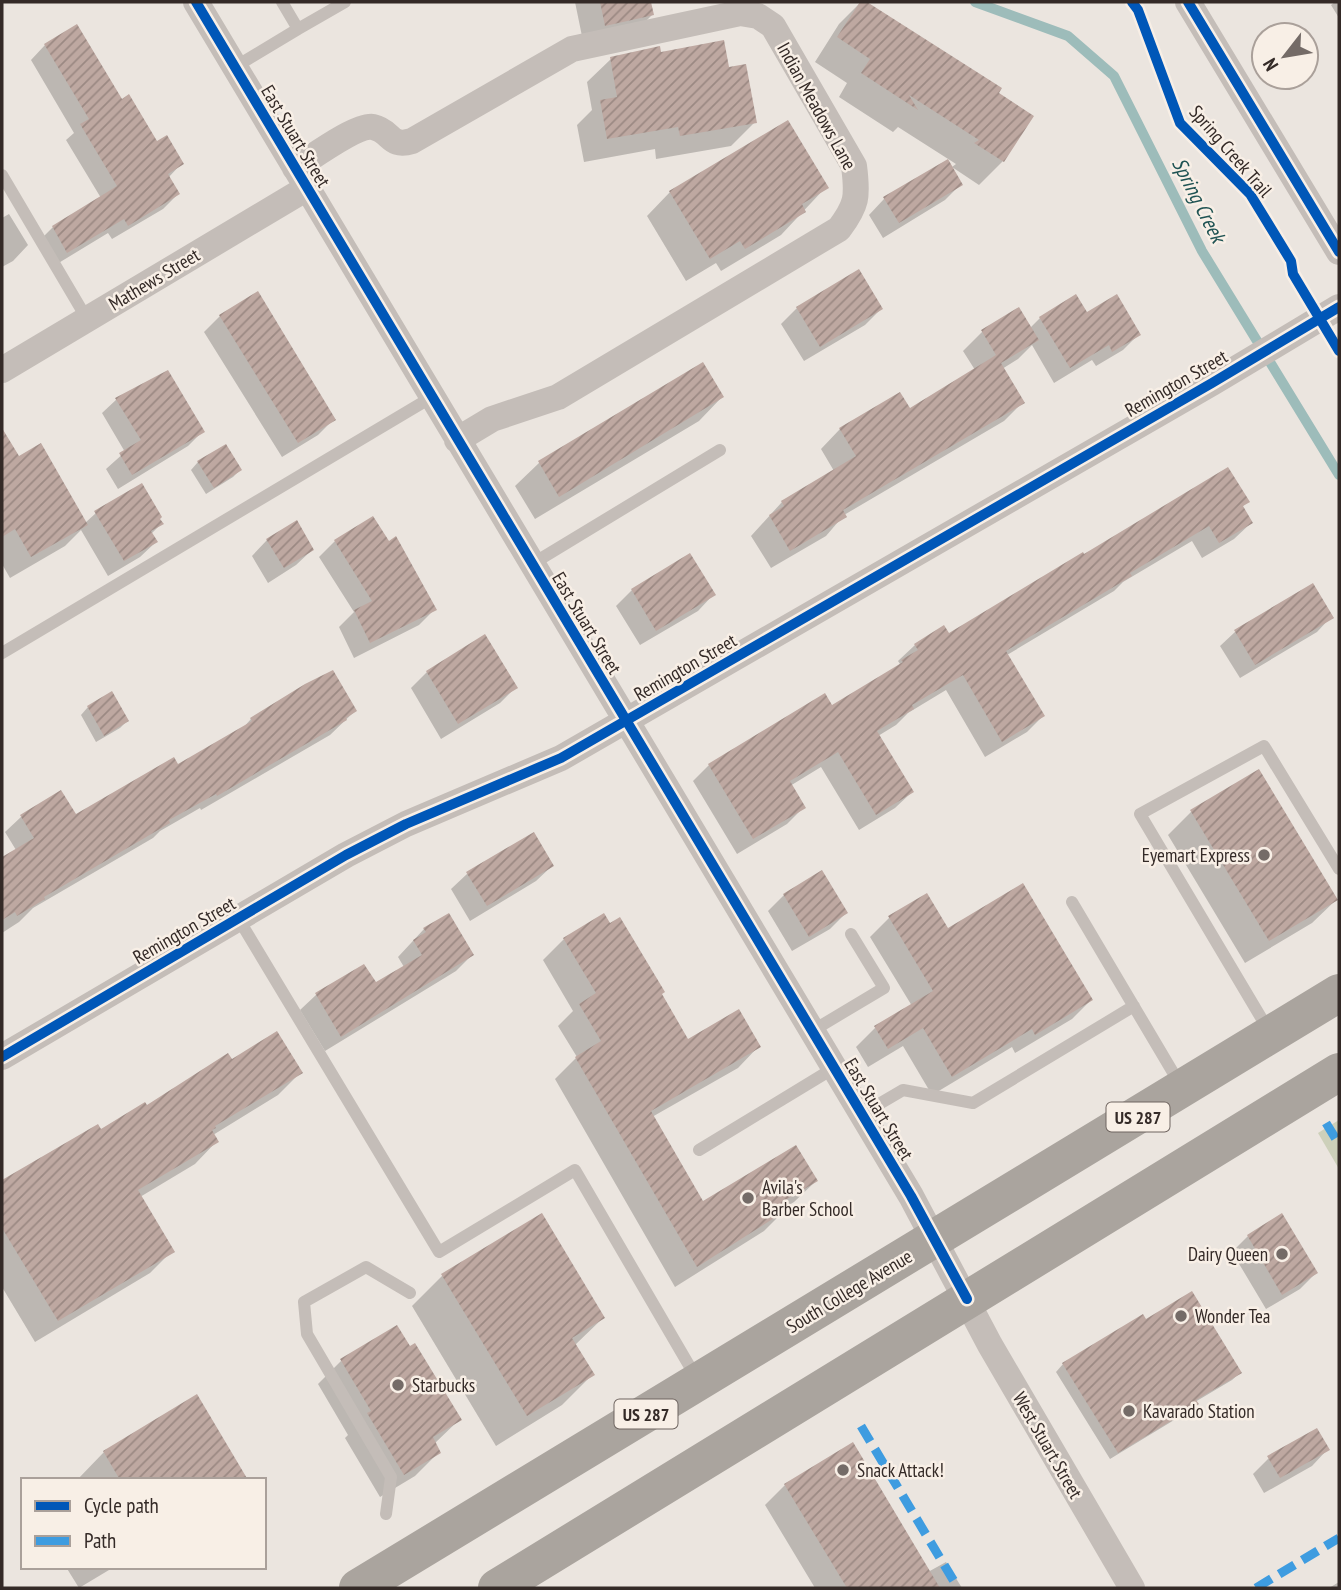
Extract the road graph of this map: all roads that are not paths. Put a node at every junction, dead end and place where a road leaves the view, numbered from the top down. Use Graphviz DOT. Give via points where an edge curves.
graph roads {
  1 [pos="196,2"];
  2 [pos="282,2"];
  3 [pos="345,2"];
  4 [pos="1188,2"];
  5 [pos="298,29"];
  6 [pos="235,67"];
  7 [pos="2,175"];
  8 [pos="301,178"];
  9 [pos="1339,252"];
  10 [pos="1339,307"];
  11 [pos="87,319"];
  12 [pos="2,370"];
  13 [pos="432,397"];
  14 [pos="457,440"];
  15 [pos="720,450"];
  16 [pos="532,564"];
  17 [pos="2,653"];
  18 [pos="626,722"];
  19 [pos="1339,869"];
  20 [pos="1072,902"];
  21 [pos="238,918"];
  22 [pos="851,934"];
  23 [pos="1339,993"];
  24 [pos="1134,1006"];
  25 [pos="812,1031"];
  26 [pos="1271,1034"];
  27 [pos="2,1057"];
  28 [pos="834,1068"];
  29 [pos="1339,1072"];
  30 [pos="1183,1089"];
  31 [pos="862,1114"];
  32 [pos="699,1150"];
  33 [pos="935,1239"];
  34 [pos="410,1293"];
  35 [pos="967,1299"];
  36 [pos="699,1382"];
  37 [pos="386,1514"];
  38 [pos="358,1588"];
  39 [pos="497,1588"];
  40 [pos="1132,1588"];
  1 -- 6 [label="street, East Stuart Street"];
  2 -- 5 [label="lane"];
  3 -- 5 [label="lane"];
  4 -- 9 [label="street"];
  5 -- 6 [label="lane"];
  6 -- 8 [label="street, East Stuart Street"];
  7 -- 11 [label="lane"];
  8 -- 11 [label="street, Mathews Street"];
  8 -- 13 [label="street, East Stuart Street"];
  8 -- 14 [label="street, Indian Meadows Lane" via="360,129 373,127 402,144 412,141 572,49 740,13 758,16 774,26 855,166 853,210 839,229 558,397 492,419"];
  10 -- 18 [label="street, Remington Street"];
  11 -- 12 [label="street, Mathews Street"];
  13 -- 14 [label="street, East Stuart Street"];
  13 -- 17 [label="lane"];
  14 -- 16 [label="street, East Stuart Street"];
  15 -- 16 [label="lane"];
  16 -- 18 [label="street, East Stuart Street"];
  18 -- 21 [label="street, Remington Street" via="561,758 394,830"];
  18 -- 25 [label="street, East Stuart Street"];
  19 -- 26 [label="lane" via="1264,746 1140,814"];
  20 -- 24 [label="lane"];
  21 -- 27 [label="street, Remington Street"];
  21 -- 36 [label="lane" via="439,1252 575,1170"];
  22 -- 25 [label="lane" via="884,988"];
  23 -- 26 [label="highway, South College Avenue / US 287"];
  24 -- 30 [label="lane"];
  24 -- 31 [label="lane" via="973,1103 903,1090"];
  25 -- 28 [label="street, East Stuart Street"];
  26 -- 30 [label="highway, South College Avenue / US 287"];
  28 -- 31 [label="street, East Stuart Street"];
  28 -- 32 [label="lane"];
  29 -- 35 [label="highway"];
  30 -- 33 [label="highway, South College Avenue / US 287"];
  31 -- 33 [label="street, East Stuart Street"];
  33 -- 35 [label="street, East Stuart Street"];
  33 -- 36 [label="highway, South College Avenue / US 287"];
  34 -- 37 [label="lane" via="366,1267 304,1302 307,1334 391,1477"];
  35 -- 39 [label="highway"];
  35 -- 40 [label="street, West Stuart Street"];
  36 -- 38 [label="highway, South College Avenue / US 287"];
}
